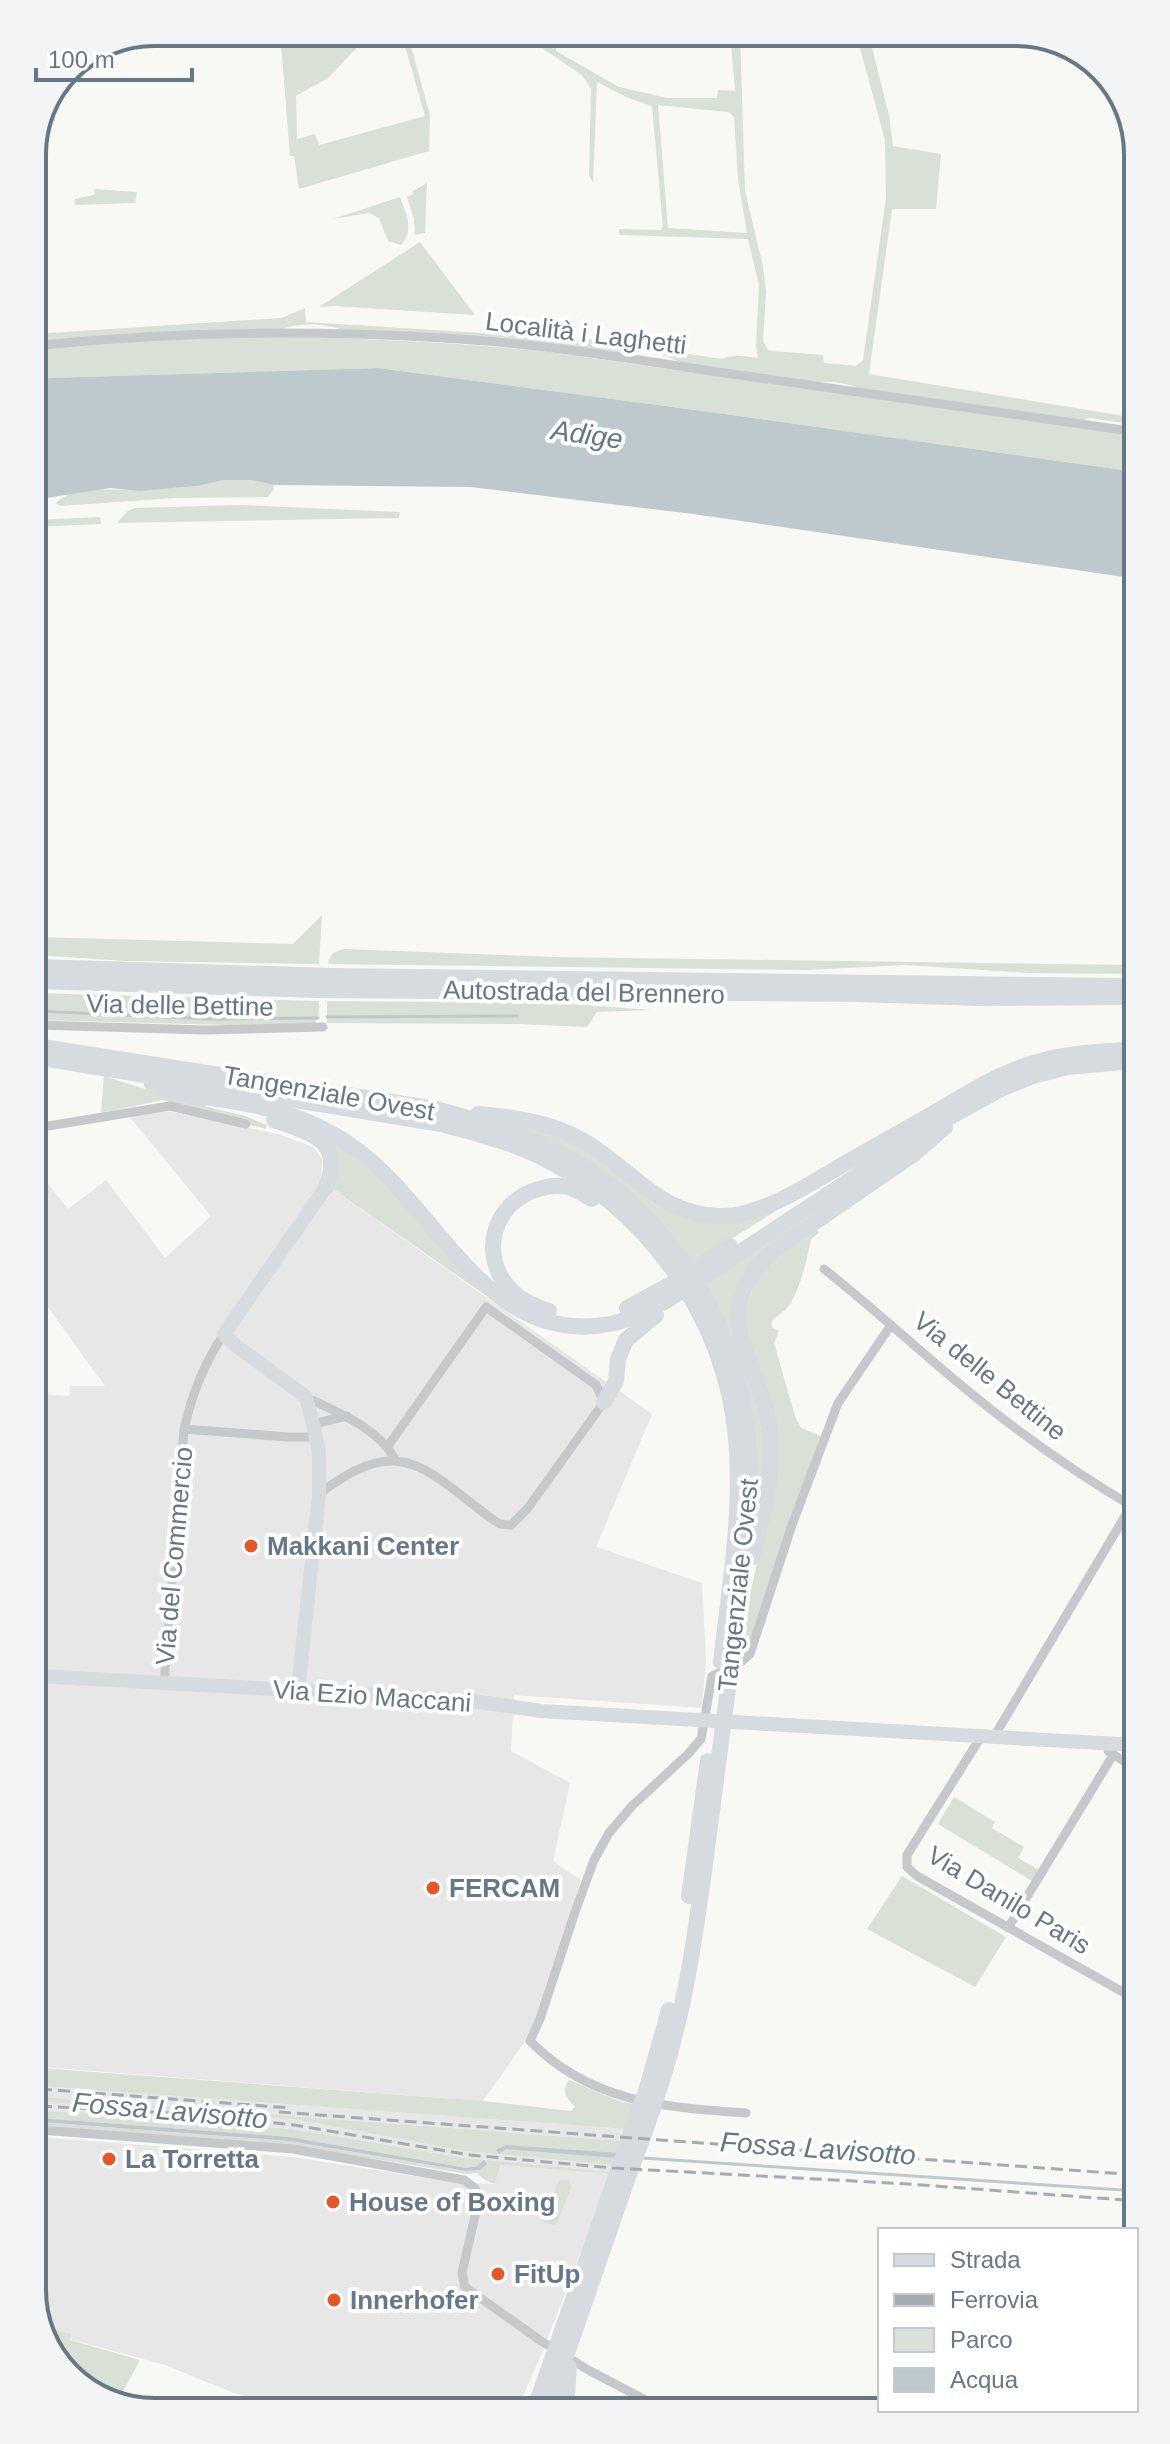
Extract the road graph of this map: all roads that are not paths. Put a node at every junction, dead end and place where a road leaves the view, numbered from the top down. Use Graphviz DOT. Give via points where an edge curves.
graph roads {
  1 [pos="46,345"];
  2 [pos="1124,430"];
  3 [pos="46,968"];
  4 [pos="46,981"];
  5 [pos="325,982"];
  6 [pos="1124,986"];
  7 [pos="1124,997"];
  8 [pos="46,1025"];
  9 [pos="323,1027"];
  10 [pos="46,1048"];
  11 [pos="1124,1050"];
  12 [pos="46,1059"];
  13 [pos="1124,1062"];
  14 [pos="111,1069"];
  15 [pos="194,1096"];
  16 [pos="970,1105"];
  17 [pos="436,1109"];
  18 [pos="246,1124"];
  19 [pos="915,1124"];
  20 [pos="46,1126"];
  21 [pos="326,1187"];
  22 [pos="660,1251"];
  23 [pos="824,1269"];
  24 [pos="681,1270"];
  25 [pos="696,1293"];
  26 [pos="666,1301"];
  27 [pos="891,1325"];
  28 [pos="224,1334"];
  29 [pos="306,1397"];
  30 [pos="604,1402"];
  31 [pos="347,1416"];
  32 [pos="184,1429"];
  33 [pos="314,1430"];
  34 [pos="388,1446"];
  35 [pos="395,1459"];
  36 [pos="319,1494"];
  37 [pos="1124,1501"];
  38 [pos="1124,1522"];
  39 [pos="740,1597"];
  40 [pos="730,1630"];
  41 [pos="46,1677"];
  42 [pos="164,1684"];
  43 [pos="298,1691"];
  44 [pos="706,1715"];
  45 [pos="989,1735"];
  46 [pos="1093,1742"];
  47 [pos="1124,1744"];
  48 [pos="1113,1755"];
  49 [pos="1124,1762"];
  50 [pos="1008,1928"];
  51 [pos="1124,1993"];
  52 [pos="746,2113"];
  53 [pos="46,2130"];
  54 [pos="575,2313"];
  55 [pos="532,2398"];
  56 [pos="539,2398"];
  57 [pos="551,2398"];
  58 [pos="566,2398"];
  59 [pos="642,2398"];
  1 -- 2 [label="street, Località i Laghetti" via="222,333 446,338 601,355"];
  3 -- 5 [label="highway, Autostrada del Brennero"];
  4 -- 5 [label="highway, Autostrada del Brennero"];
  5 -- 6 [label="highway, Autostrada del Brennero"];
  5 -- 7 [label="highway, Autostrada del Brennero"];
  8 -- 9 [label="street, Via delle Bettine"];
  10 -- 17 [label="highway, Tangenziale Ovest"];
  11 -- 19 [label="highway" via="1034,1062 981,1085"];
  12 -- 14 [label="highway, Tangenziale Ovest"];
  13 -- 16 [label="highway" via="1033,1076"];
  14 -- 15 [label="highway"];
  14 -- 22 [label="highway, Tangenziale Ovest" via="441,1124 494,1139 539,1156 591,1188"];
  15 -- 21 [label="highway" via="317,1136 332,1160"];
  15 -- 26 [label="highway" via="303,1118 346,1142 378,1166 495,1294 520,1312 581,1327 632,1318"];
  16 -- 26 [label="highway"];
  16 -- 39 [label="highway" via="914,1154 773,1251 746,1284 739,1330 771,1441 770,1481"];
  17 -- 19 [label="highway" via="550,1125 603,1154 662,1201 682,1210 724,1216 765,1206"];
  17 -- 24 [label="highway, Tangenziale Ovest" via="492,1125 580,1165 631,1205"];
  18 -- 20 [label="street" via="170,1106"];
  19 -- 22 [label="highway" via="631,1307 579,1317 534,1306 505,1283 493,1241 513,1201 530,1191 564,1186 596,1201"];
  21 -- 28 [label="street, Via del Commercio"];
  22 -- 24 [label="highway, Tangenziale Ovest"];
  23 -- 27 [label="street, Via delle Bettine"];
  24 -- 25 [label="highway, Tangenziale Ovest"];
  25 -- 39 [label="highway, Tangenziale Ovest" via="724,1336 746,1411 750,1501"];
  25 -- 40 [label="highway, Tangenziale Ovest" via="729,1391 736,1438"];
  26 -- 30 [label="highway" via="626,1340 616,1381"];
  27 -- 37 [label="street, Via delle Bettine" via="992,1411"];
  27 -- 44 [label="street" via="838,1403 750,1654 712,1676"];
  28 -- 29 [label="street"];
  28 -- 32 [label="street, Via del Commercio" via="202,1371"];
  29 -- 31 [label="street"];
  29 -- 33 [label="street"];
  30 -- 34 [label="street" via="596,1385 486,1307"];
  30 -- 35 [label="street" via="511,1525 492,1519 414,1464"];
  31 -- 33 [label="street, Via del Commercio"];
  31 -- 34 [label="street"];
  32 -- 33 [label="street, Via del Commercio" via="288,1437"];
  32 -- 42 [label="street, Via del Commercio"];
  33 -- 36 [label="street"];
  34 -- 35 [label="street"];
  35 -- 36 [label="street" via="339,1478"];
  36 -- 43 [label="street"];
  38 -- 45 [label="street" via="998,1730"];
  39 -- 40 [label="highway, Tangenziale Ovest"];
  40 -- 54 [label="highway, Tangenziale Ovest" via="665,2030"];
  41 -- 42 [label="street, Via Ezio Maccani"];
  42 -- 43 [label="street, Via Ezio Maccani"];
  43 -- 44 [label="street, Via Ezio Maccani" via="473,1701 541,1711"];
  44 -- 45 [label="street, Via Ezio Maccani"];
  44 -- 52 [label="street" via="698,1744 609,1833 530,2041 549,2060 606,2092 661,2106"];
  45 -- 46 [label="street, Via Ezio Maccani"];
  45 -- 50 [label="street, Via Danilo Paris" via="907,1855 907,1867"];
  46 -- 47 [label="street, Via Ezio Maccani"];
  46 -- 48 [label="street"];
  48 -- 49 [label="street"];
  48 -- 50 [label="street"];
  50 -- 51 [label="street, Via Danilo Paris"];
  53 -- 59 [label="street" via="293,2149 464,2180 479,2198 462,2273 471,2292 541,2341"];
  54 -- 55 [label="highway"];
  54 -- 56 [label="highway, Tangenziale Ovest"];
  54 -- 57 [label="highway, Tangenziale Ovest"];
  54 -- 58 [label="highway"];
}
